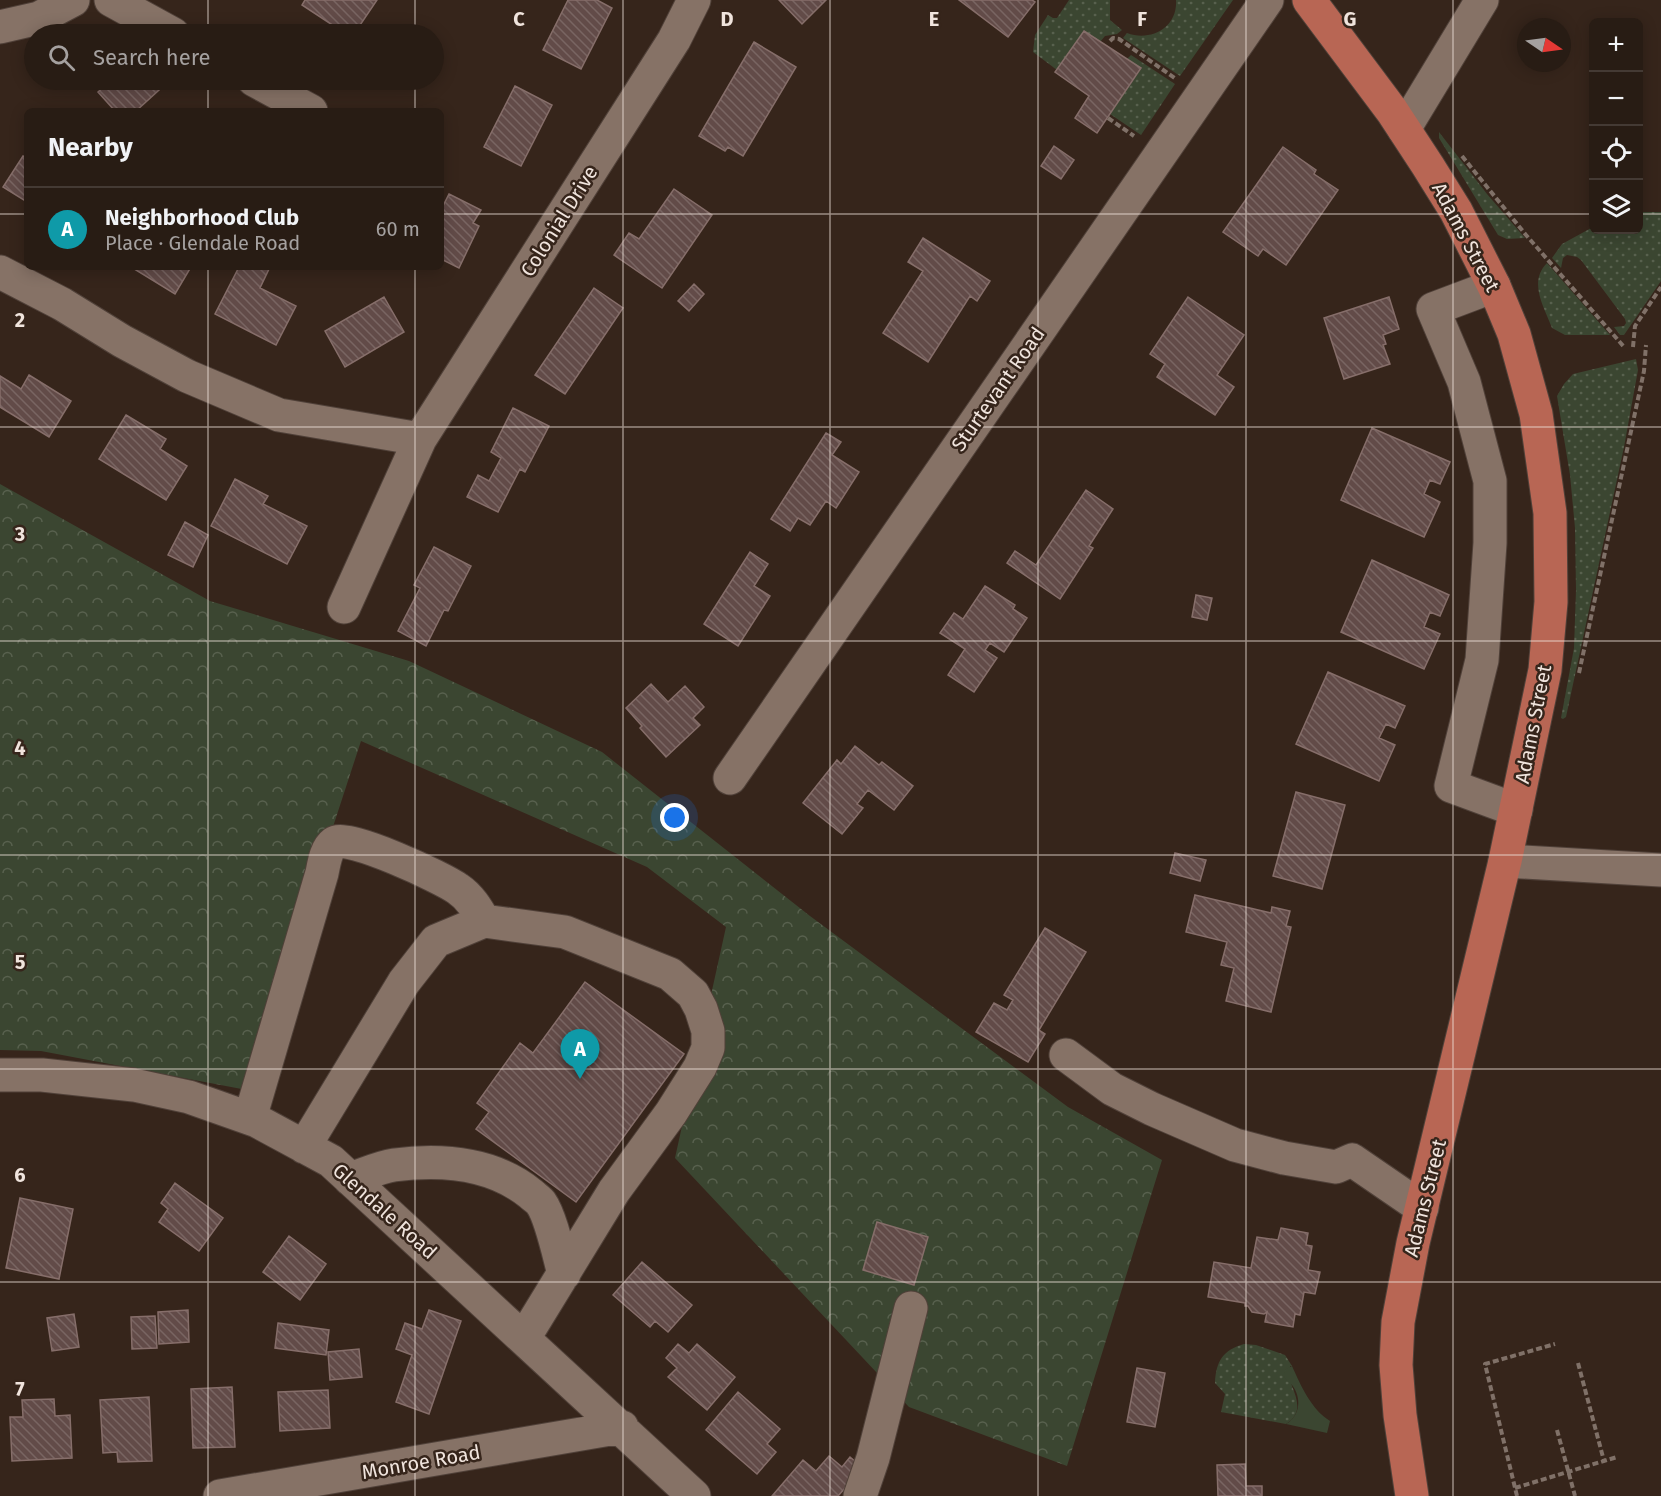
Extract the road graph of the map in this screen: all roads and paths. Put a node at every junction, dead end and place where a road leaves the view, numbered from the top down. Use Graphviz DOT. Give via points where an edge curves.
graph roads {
  1 [pos="73,0"];
  2 [pos="111,0"];
  3 [pos="694,0"];
  4 [pos="1266,0"];
  5 [pos="1310,0"];
  6 [pos="1482,0"];
  7 [pos="155,24"];
  8 [pos="0,27"];
  9 [pos="1110,41"];
  10 [pos="1181,83"];
  11 [pos="272,90"];
  12 [pos="305,108"];
  13 [pos="1108,118"];
  14 [pos="1404,129"];
  15 [pos="1142,141"];
  16 [pos="1456,148"];
  17 [pos="0,272"];
  18 [pos="1494,286"];
  19 [pos="1661,287"];
  20 [pos="1646,345"];
  21 [pos="1633,347"];
  22 [pos="1625,348"];
  23 [pos="420,439"];
  24 [pos="344,607"];
  25 [pos="1579,674"];
  26 [pos="730,778"];
  27 [pos="1516,810"];
  28 [pos="1505,861"];
  29 [pos="1661,870"];
  30 [pos="484,921"];
  31 [pos="1066,1054"];
  32 [pos="0,1075"];
  33 [pos="250,1118"];
  34 [pos="304,1147"];
  35 [pos="350,1179"];
  36 [pos="1422,1208"];
  37 [pos="564,1274"];
  38 [pos="911,1308"];
  39 [pos="524,1338"];
  40 [pos="1554,1344"];
  41 [pos="1578,1363"];
  42 [pos="622,1427"];
  43 [pos="1557,1430"];
  44 [pos="1617,1457"];
  45 [pos="1604,1461"];
  46 [pos="1568,1472"];
  47 [pos="1515,1488"];
  48 [pos="220,1496"];
  49 [pos="694,1496"];
  50 [pos="860,1496"];
  51 [pos="1412,1496"];
  52 [pos="1517,1496"];
  53 [pos="1575,1496"];
  1 -- 8 [label="street" via="39,18"];
  2 -- 7 [label="street"];
  3 -- 23 [label="street, Colonial Drive" via="674,40"];
  4 -- 26 [label="street, Sturtevant Road"];
  5 -- 14 [label="main road, Adams Street"];
  6 -- 14 [label="street"];
  9 -- 10 [label="path" via="1119,39"];
  11 -- 12 [label="street"];
  13 -- 15 [label="path"];
  14 -- 18 [label="main road, Adams Street" via="1456,211"];
  16 -- 22 [label="path"];
  17 -- 23 [label="street" via="188,376 279,415"];
  18 -- 27 [label="main road, Adams Street" via="1514,334 1536,414 1550,513 1551,602 1545,670"];
  18 -- 27 [label="street" via="1433,309 1464,382 1490,481 1482,660 1451,786"];
  19 -- 21 [label="path" via="1635,326"];
  20 -- 25 [label="path" via="1644,371"];
  23 -- 24 [label="street, Colonial Drive"];
  27 -- 28 [label="main road, Adams Street"];
  28 -- 29 [label="street"];
  28 -- 36 [label="main road, Adams Street"];
  30 -- 33 [label="street" via="473,902 458,889 355,843 333,843"];
  30 -- 34 [label="street" via="436,941 404,982"];
  30 -- 37 [label="street" via="565,932 670,974 693,994 708,1031 708,1048 700,1067 614,1191"];
  31 -- 36 [label="street" via="1112,1089 1235,1145 1336,1167 1352,1160"];
  32 -- 33 [label="street, Glendale Road" via="42,1075 134,1085 189,1097"];
  33 -- 34 [label="street, Glendale Road"];
  34 -- 35 [label="street, Glendale Road" via="332,1161"];
  35 -- 37 [label="street" via="392,1165 434,1162 501,1174 541,1203"];
  35 -- 39 [label="street, Glendale Road"];
  36 -- 51 [label="main road, Adams Street" via="1398,1322 1396,1365"];
  37 -- 39 [label="street"];
  38 -- 50 [label="street"];
  39 -- 42 [label="street, Glendale Road"];
  40 -- 47 [label="path" via="1485,1364"];
  41 -- 45 [label="path"];
  42 -- 48 [label="street, Monroe Road"];
  42 -- 49 [label="street, Glendale Road"];
  43 -- 46 [label="path"];
  44 -- 45 [label="path"];
  45 -- 46 [label="path"];
  46 -- 47 [label="path"];
  46 -- 53 [label="path"];
  47 -- 52 [label="path"];
}
